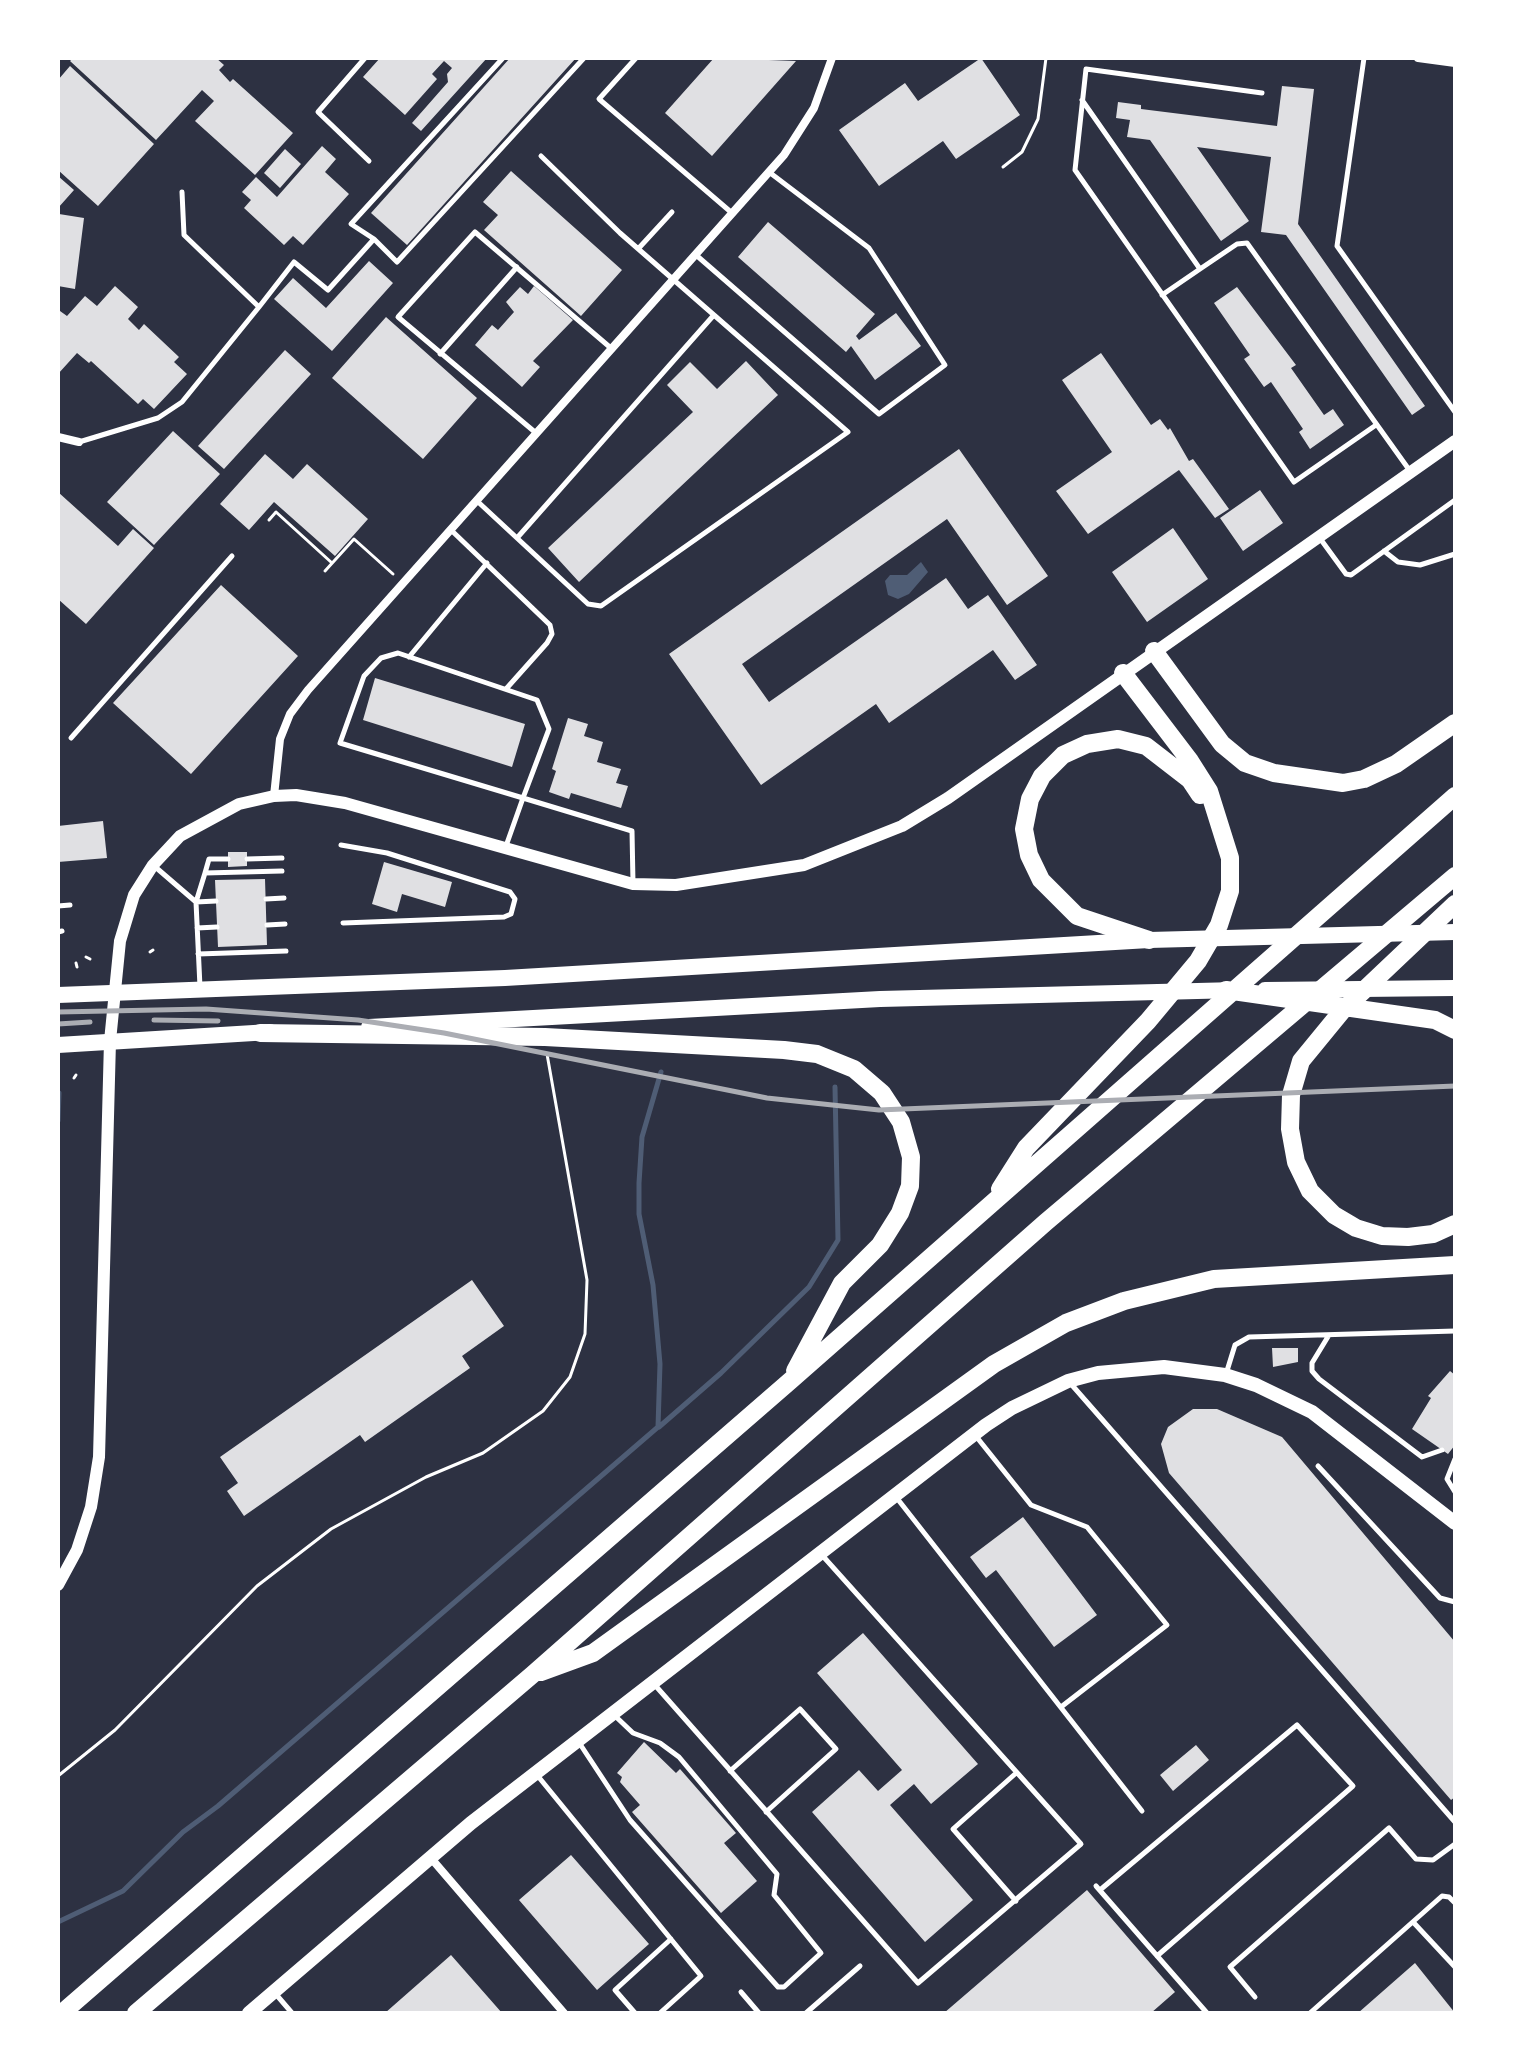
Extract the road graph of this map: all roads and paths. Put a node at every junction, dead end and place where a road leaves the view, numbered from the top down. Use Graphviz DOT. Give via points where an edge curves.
graph roads {
  1 [pos="365,58"];
  2 [pos="503,58"];
  3 [pos="584,58"];
  4 [pos="636,58"];
  5 [pos="832,58"];
  6 [pos="1046,58"];
  7 [pos="1364,58"];
  8 [pos="1418,58"];
  9 [pos="1455,63"];
  10 [pos="1262,93"];
  11 [pos="1081,99"];
  12 [pos="541,156"];
  13 [pos="369,161"];
  14 [pos="1003,167"];
  15 [pos="769,172"];
  16 [pos="182,192"];
  17 [pos="672,212"];
  18 [pos="733,214"];
  19 [pos="374,239"];
  20 [pos="638,249"];
  21 [pos="696,255"];
  22 [pos="517,267"];
  23 [pos="1200,269"];
  24 [pos="673,280"];
  25 [pos="1162,295"];
  26 [pos="259,307"];
  27 [pos="713,316"];
  28 [pos="612,349"];
  29 [pos="440,354"];
  30 [pos="1455,412"];
  31 [pos="1376,425"];
  32 [pos="536,433"];
  33 [pos="58,437"];
  34 [pos="1455,441"];
  35 [pos="79,442"];
  36 [pos="1411,472"];
  37 [pos="476,500"];
  38 [pos="1455,500"];
  39 [pos="269,520"];
  40 [pos="450,529"];
  41 [pos="1318,536"];
  42 [pos="517,538"];
  43 [pos="1384,551"];
  44 [pos="1455,554"];
  45 [pos="232,556"];
  46 [pos="332,563"];
  47 [pos="487,563"];
  48 [pos="325,571"];
  49 [pos="402,583"];
  50 [pos="1154,651"];
  51 [pos="409,657"];
  52 [pos="1123,673"];
  53 [pos="506,689"];
  54 [pos="1455,723"];
  55 [pos="71,738"];
  56 [pos="274,796"];
  57 [pos="1455,796"];
  58 [pos="523,798"];
  59 [pos="1222,827"];
  60 [pos="341,845"];
  61 [pos="504,850"];
  62 [pos="282,858"];
  63 [pos="228,859"];
  64 [pos="247,859"];
  65 [pos="153,865"];
  66 [pos="282,871"];
  67 [pos="205,873"];
  68 [pos="1455,876"];
  69 [pos="633,884"];
  70 [pos="284,898"];
  71 [pos="266,899"];
  72 [pos="216,901"];
  73 [pos="196,902"];
  74 [pos="1455,904"];
  75 [pos="70,905"];
  76 [pos="58,906"];
  77 [pos="343,923"];
  78 [pos="285,924"];
  79 [pos="267,925"];
  80 [pos="217,927"];
  81 [pos="197,928"];
  82 [pos="1455,932"];
  83 [pos="1149,940"];
  84 [pos="286,951"];
  85 [pos="198,954"];
  86 [pos="200,988"];
  87 [pos="1455,988"];
  88 [pos="1226,990"];
  89 [pos="114,991"];
  90 [pos="58,995"];
  91 [pos="1455,1030"];
  92 [pos="260,1033"];
  93 [pos="545,1037"];
  94 [pos="110,1041"];
  95 [pos="58,1045"];
  96 [pos="990,1205"];
  97 [pos="1455,1224"];
  98 [pos="1455,1265"];
  99 [pos="1455,1331"];
  100 [pos="1330,1334"];
  101 [pos="1225,1375"];
  102 [pos="790,1381"];
  103 [pos="1068,1381"];
  104 [pos="974,1434"];
  105 [pos="1442,1450"];
  106 [pos="1455,1459"];
  107 [pos="1318,1466"];
  108 [pos="1455,1492"];
  109 [pos="895,1496"];
  110 [pos="1455,1523"];
  111 [pos="821,1553"];
  112 [pos="58,1585"];
  113 [pos="1455,1602"];
  114 [pos="532,1675"];
  115 [pos="652,1683"];
  116 [pos="1061,1707"];
  117 [pos="613,1714"];
  118 [pos="578,1741"];
  119 [pos="730,1771"];
  120 [pos="536,1773"];
  121 [pos="1015,1774"];
  122 [pos="58,1776"];
  123 [pos="1142,1811"];
  124 [pos="766,1812"];
  125 [pos="1455,1822"];
  126 [pos="1455,1844"];
  127 [pos="430,1857"];
  128 [pos="1016,1901"];
  129 [pos="1455,1903"];
  130 [pos="1414,1923"];
  131 [pos="671,1939"];
  132 [pos="1157,1956"];
  133 [pos="860,1966"];
  134 [pos="1455,1967"];
  135 [pos="274,1991"];
  136 [pos="741,1992"];
  137 [pos="1255,1997"];
  138 [pos="62,2013"];
  139 [pos="136,2013"];
  140 [pos="249,2013"];
  141 [pos="292,2013"];
  142 [pos="564,2013"];
  143 [pos="635,2013"];
  144 [pos="660,2013"];
  145 [pos="759,2013"];
  146 [pos="806,2013"];
  147 [pos="1207,2013"];
  148 [pos="1310,2013"];
  1 -- 13 [label="lane" via="318,112"];
  2 -- 19 [label="lane" via="351,224"];
  3 -- 19 [label="lane" via="397,262"];
  4 -- 18 [label="lane" via="599,99"];
  5 -- 15 [label="street" via="814,108"];
  6 -- 14 [label="path" via="1038,119 1022,152"];
  7 -- 30 [label="lane" via="1337,246"];
  8 -- 9 [label="street"];
  10 -- 11 [label="lane" via="1086,69"];
  11 -- 23 [label="lane"];
  11 -- 25 [label="lane" via="1075,170"];
  12 -- 20 [label="lane"];
  15 -- 18 [label="street"];
  15 -- 21 [label="lane" via="869,248 945,365 879,414"];
  16 -- 26 [label="lane" via="184,235"];
  17 -- 20 [label="lane"];
  18 -- 21 [label="street"];
  19 -- 26 [label="lane" via="328,290 294,262"];
  20 -- 24 [label="lane"];
  21 -- 24 [label="street"];
  22 -- 28 [label="lane"];
  22 -- 29 [label="lane"];
  22 -- 29 [label="lane" via="475,232 398,317"];
  23 -- 25 [label="lane"];
  23 -- 31 [label="lane" via="1247,243"];
  24 -- 27 [label="lane"];
  24 -- 28 [label="street"];
  25 -- 31 [label="lane" via="1294,482"];
  26 -- 35 [label="lane" via="182,402 158,418"];
  27 -- 42 [label="lane"];
  27 -- 42 [label="lane" via="848,432 601,606 588,604"];
  28 -- 32 [label="street"];
  29 -- 32 [label="lane"];
  31 -- 36 [label="lane"];
  32 -- 37 [label="street"];
  33 -- 35 [label="street"];
  34 -- 36 [label="street"];
  36 -- 41 [label="street"];
  37 -- 40 [label="street"];
  37 -- 42 [label="lane"];
  38 -- 43 [label="lane"];
  39 -- 46 [label="path" via="276,512"];
  40 -- 47 [label="lane"];
  40 -- 49 [label="street"];
  41 -- 43 [label="lane" via="1346,574"];
  41 -- 50 [label="street"];
  43 -- 44 [label="lane" via="1398,562 1420,565"];
  45 -- 55 [label="lane"];
  46 -- 48 [label="path"];
  46 -- 49 [label="path" via="354,539"];
  47 -- 51 [label="lane"];
  47 -- 53 [label="lane" via="547,619 552,634"];
  49 -- 56 [label="street" via="290,714 280,739"];
  50 -- 52 [label="street"];
  50 -- 54 [label="highway" via="1222,744 1245,763 1274,773 1343,783 1364,779"];
  51 -- 53 [label="lane"];
  51 -- 58 [label="lane" via="398,653 381,658 364,676 340,743"];
  52 -- 59 [label="highway" via="1190,761 1209,791"];
  52 -- 69 [label="street" via="948,798 877,838 804,865 749,876"];
  53 -- 58 [label="lane" via="537,700 549,729"];
  56 -- 61 [label="street" via="321,798"];
  56 -- 65 [label="street" via="208,818 180,836"];
  57 -- 96 [label="highway"];
  58 -- 61 [label="lane"];
  58 -- 69 [label="lane" via="632,831"];
  59 -- 83 [label="highway" via="1190,780 1146,746 1118,739 1087,744 1063,755 1042,776 1024,829 1041,880 1077,916"];
  59 -- 96 [label="highway" via="1230,858 1230,891 1219,925 1198,961 1026,1148"];
  60 -- 77 [label="lane" via="387,853 510,892 515,899 511,914 504,917"];
  61 -- 69 [label="street"];
  62 -- 64 [label="lane"];
  63 -- 67 [label="lane" via="209,859"];
  65 -- 73 [label="lane"];
  65 -- 89 [label="street" via="128,911"];
  66 -- 67 [label="lane"];
  67 -- 73 [label="lane"];
  68 -- 114 [label="highway" via="1046,1222"];
  70 -- 71 [label="lane"];
  72 -- 73 [label="lane"];
  73 -- 81 [label="lane"];
  74 -- 97 [label="highway" via="1314,1043 1301,1061 1291,1095 1290,1129 1296,1162 1310,1191 1356,1228 1408,1237"];
  75 -- 76 [label="lane"];
  78 -- 79 [label="lane"];
  80 -- 81 [label="lane"];
  81 -- 85 [label="lane"];
  82 -- 83 [label="main road"];
  83 -- 86 [label="main road" via="505,978"];
  84 -- 85 [label="lane"];
  85 -- 86 [label="lane"];
  86 -- 89 [label="main road"];
  87 -- 88 [label="main road"];
  88 -- 91 [label="highway" via="1435,1020"];
  88 -- 92 [label="main road" via="880,999"];
  89 -- 90 [label="main road"];
  89 -- 94 [label="street"];
  92 -- 93 [label="highway"];
  92 -- 94 [label="main road"];
  93 -- 102 [label="highway" via="817,1054 854,1069 882,1093 901,1122 911,1157 910,1186 880,1245 842,1283"];
  93 -- 122 [label="path" via="587,1280 585,1334 570,1377 543,1411 483,1453 426,1477 331,1529 257,1586 115,1730"];
  94 -- 95 [label="main road"];
  94 -- 112 [label="street" via="99,1457 91,1507"];
  96 -- 102 [label="highway"];
  98 -- 114 [label="highway" via="1214,1279 1139,1297 1066,1323 994,1364 593,1653"];
  99 -- 100 [label="lane"];
  100 -- 101 [label="lane" via="1249,1337 1235,1345"];
  100 -- 105 [label="lane" via="1312,1363 1319,1379 1422,1457"];
  101 -- 103 [label="main road" via="1145,1368"];
  101 -- 110 [label="main road" via="1312,1412"];
  102 -- 138 [label="highway"];
  103 -- 104 [label="main road"];
  103 -- 125 [label="lane"];
  104 -- 109 [label="main road"];
  104 -- 116 [label="lane" via="1031,1505 1087,1527 1167,1625"];
  106 -- 108 [label="lane" via="1447,1479"];
  107 -- 113 [label="lane" via="1440,1598"];
  109 -- 111 [label="main road"];
  109 -- 116 [label="lane"];
  111 -- 115 [label="main road"];
  111 -- 121 [label="lane"];
  114 -- 139 [label="highway"];
  115 -- 117 [label="main road"];
  115 -- 119 [label="lane"];
  116 -- 123 [label="lane"];
  117 -- 118 [label="main road"];
  117 -- 118 [label="lane" via="633,1733 679,1757 777,1874 774,1895 821,1953 784,1987 778,1987 630,1820"];
  118 -- 120 [label="main road"];
  119 -- 124 [label="lane"];
  119 -- 124 [label="lane" via="800,1709 836,1749"];
  120 -- 127 [label="main road"];
  120 -- 131 [label="lane"];
  121 -- 128 [label="lane" via="953,1829"];
  121 -- 128 [label="lane" via="1081,1844"];
  124 -- 128 [label="lane" via="918,1983"];
  126 -- 137 [label="lane" via="1433,1860 1416,1859 1389,1828 1230,1967"];
  127 -- 135 [label="main road"];
  127 -- 142 [label="street"];
  129 -- 130 [label="lane" via="1442,1896"];
  130 -- 134 [label="lane"];
  130 -- 148 [label="lane"];
  131 -- 143 [label="lane" via="615,1990"];
  131 -- 144 [label="lane" via="701,1976"];
  132 -- 132 [label="lane" via="1098,1888 1297,1725 1353,1786"];
  132 -- 147 [label="lane"];
  133 -- 146 [label="lane"];
  135 -- 140 [label="main road"];
  135 -- 141 [label="lane"];
  136 -- 145 [label="lane"];
}
